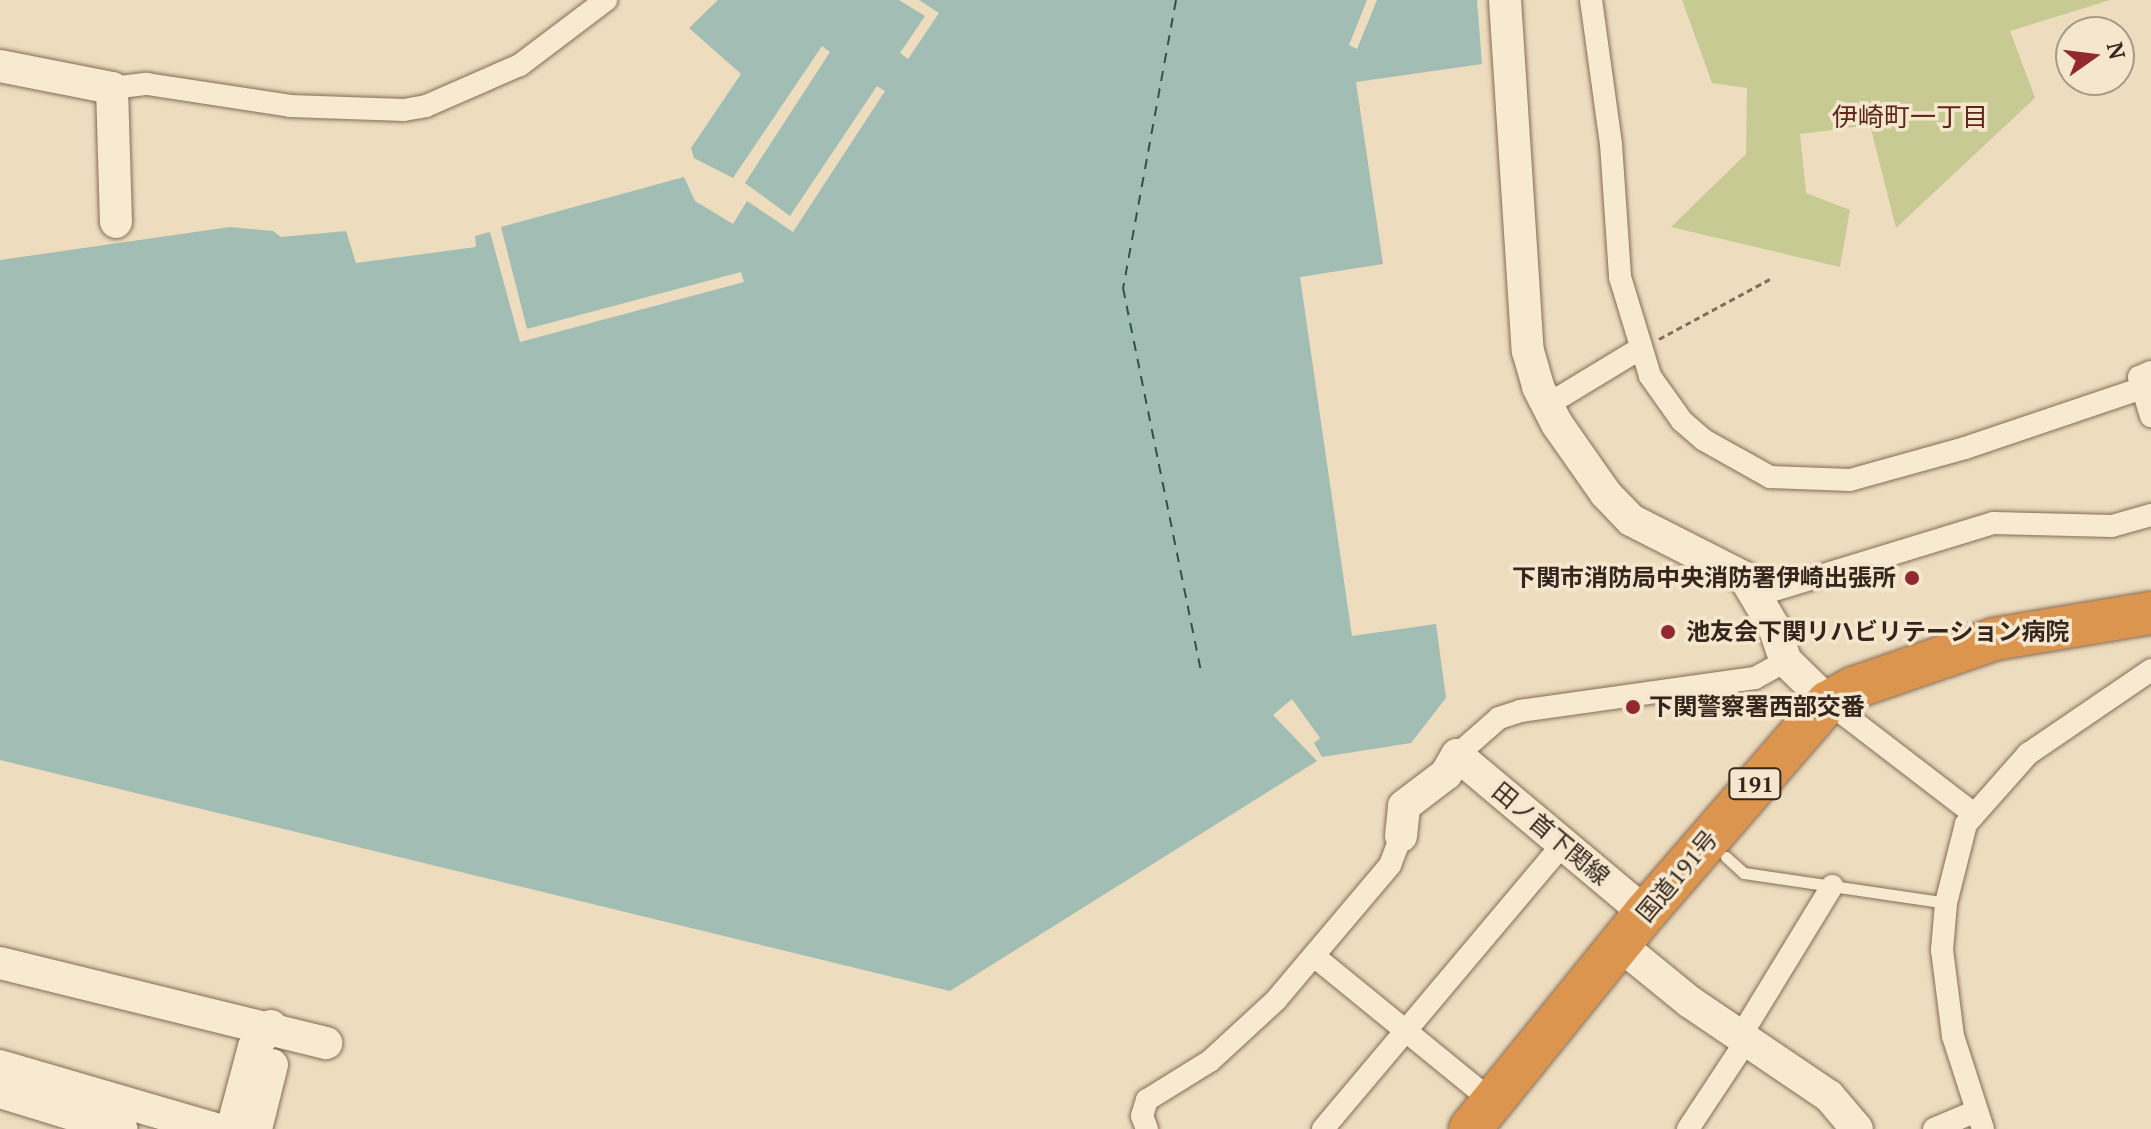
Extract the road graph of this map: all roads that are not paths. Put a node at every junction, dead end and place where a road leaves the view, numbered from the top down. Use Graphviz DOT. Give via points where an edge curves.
graph roads {
  1 [pos="606,0"];
  2 [pos="1505,0"];
  3 [pos="1591,0"];
  4 [pos="0,66"];
  5 [pos="112,88"];
  6 [pos="116,222"];
  7 [pos="1641,348"];
  8 [pos="2147,380"];
  9 [pos="1547,405"];
  10 [pos="2151,416"];
  11 [pos="2151,515"];
  12 [pos="1758,595"];
  13 [pos="2151,613"];
  14 [pos="1786,661"];
  15 [pos="2151,670"];
  16 [pos="1828,702"];
  17 [pos="1457,755"];
  18 [pos="1974,814"];
  19 [pos="1401,836"];
  20 [pos="1563,844"];
  21 [pos="1726,857"];
  22 [pos="1832,886"];
  23 [pos="1946,903"];
  24 [pos="1633,929"];
  25 [pos="1314,956"];
  26 [pos="0,963"];
  27 [pos="271,1026"];
  28 [pos="1406,1029"];
  29 [pos="1743,1039"];
  30 [pos="326,1043"];
  31 [pos="0,1066"];
  32 [pos="0,1092"];
  33 [pos="1978,1120"];
  34 [pos="1478,1121"];
  35 [pos="121,1129"];
  36 [pos="215,1129"];
  37 [pos="232,1129"];
  38 [pos="256,1129"];
  39 [pos="1147,1129"];
  40 [pos="1323,1129"];
  41 [pos="1688,1129"];
  42 [pos="1857,1129"];
  43 [pos="1934,1129"];
  1 -- 5 [label="street" via="520,65 426,106 349,111 147,84"];
  2 -- 9 [label="street" via="1528,351"];
  3 -- 7 [label="street" via="1611,144 1620,277"];
  4 -- 5 [label="street"];
  5 -- 6 [label="street"];
  7 -- 8 [label="street" via="1650,376 1682,421 1704,440 1770,477 1834,481 1888,471"];
  7 -- 9 [label="street"];
  8 -- 10 [label="street"];
  9 -- 12 [label="street" via="1606,494 1631,520 1733,568"];
  11 -- 12 [label="street" via="2112,526 1993,523"];
  12 -- 14 [label="street"];
  13 -- 16 [label="highway, 国道191号 / 191" via="1995,639 1853,688"];
  14 -- 16 [label="street"];
  14 -- 17 [label="street" via="1755,678 1520,711 1499,718"];
  15 -- 18 [label="street" via="2028,754"];
  16 -- 18 [label="street"];
  16 -- 24 [label="highway, 国道191号 / 191"];
  17 -- 19 [label="street" via="1446,774 1404,806"];
  17 -- 20 [label="street, 田ノ首下関線"];
  18 -- 23 [label="street" via="1966,824"];
  19 -- 25 [label="street" via="1390,865"];
  20 -- 24 [label="street, 田ノ首下関線"];
  20 -- 28 [label="street"];
  21 -- 22 [label="lane" via="1744,873"];
  22 -- 23 [label="lane"];
  22 -- 29 [label="street"];
  23 -- 33 [label="street" via="1945,981"];
  24 -- 29 [label="street, 田ノ首下関線"];
  24 -- 34 [label="highway, 国道191号 / 191"];
  25 -- 28 [label="street"];
  25 -- 39 [label="street" via="1238,1039 1147,1100 1142,1116"];
  26 -- 27 [label="street"];
  27 -- 30 [label="street"];
  27 -- 37 [label="street" via="254,1047"];
  27 -- 38 [label="street" via="274,1053"];
  28 -- 34 [label="street"];
  28 -- 40 [label="street"];
  29 -- 41 [label="street"];
  29 -- 42 [label="street, 田ノ首下関線" via="1829,1096"];
  31 -- 36 [label="street"];
  32 -- 35 [label="street"];
  33 -- 43 [label="street"];
}
